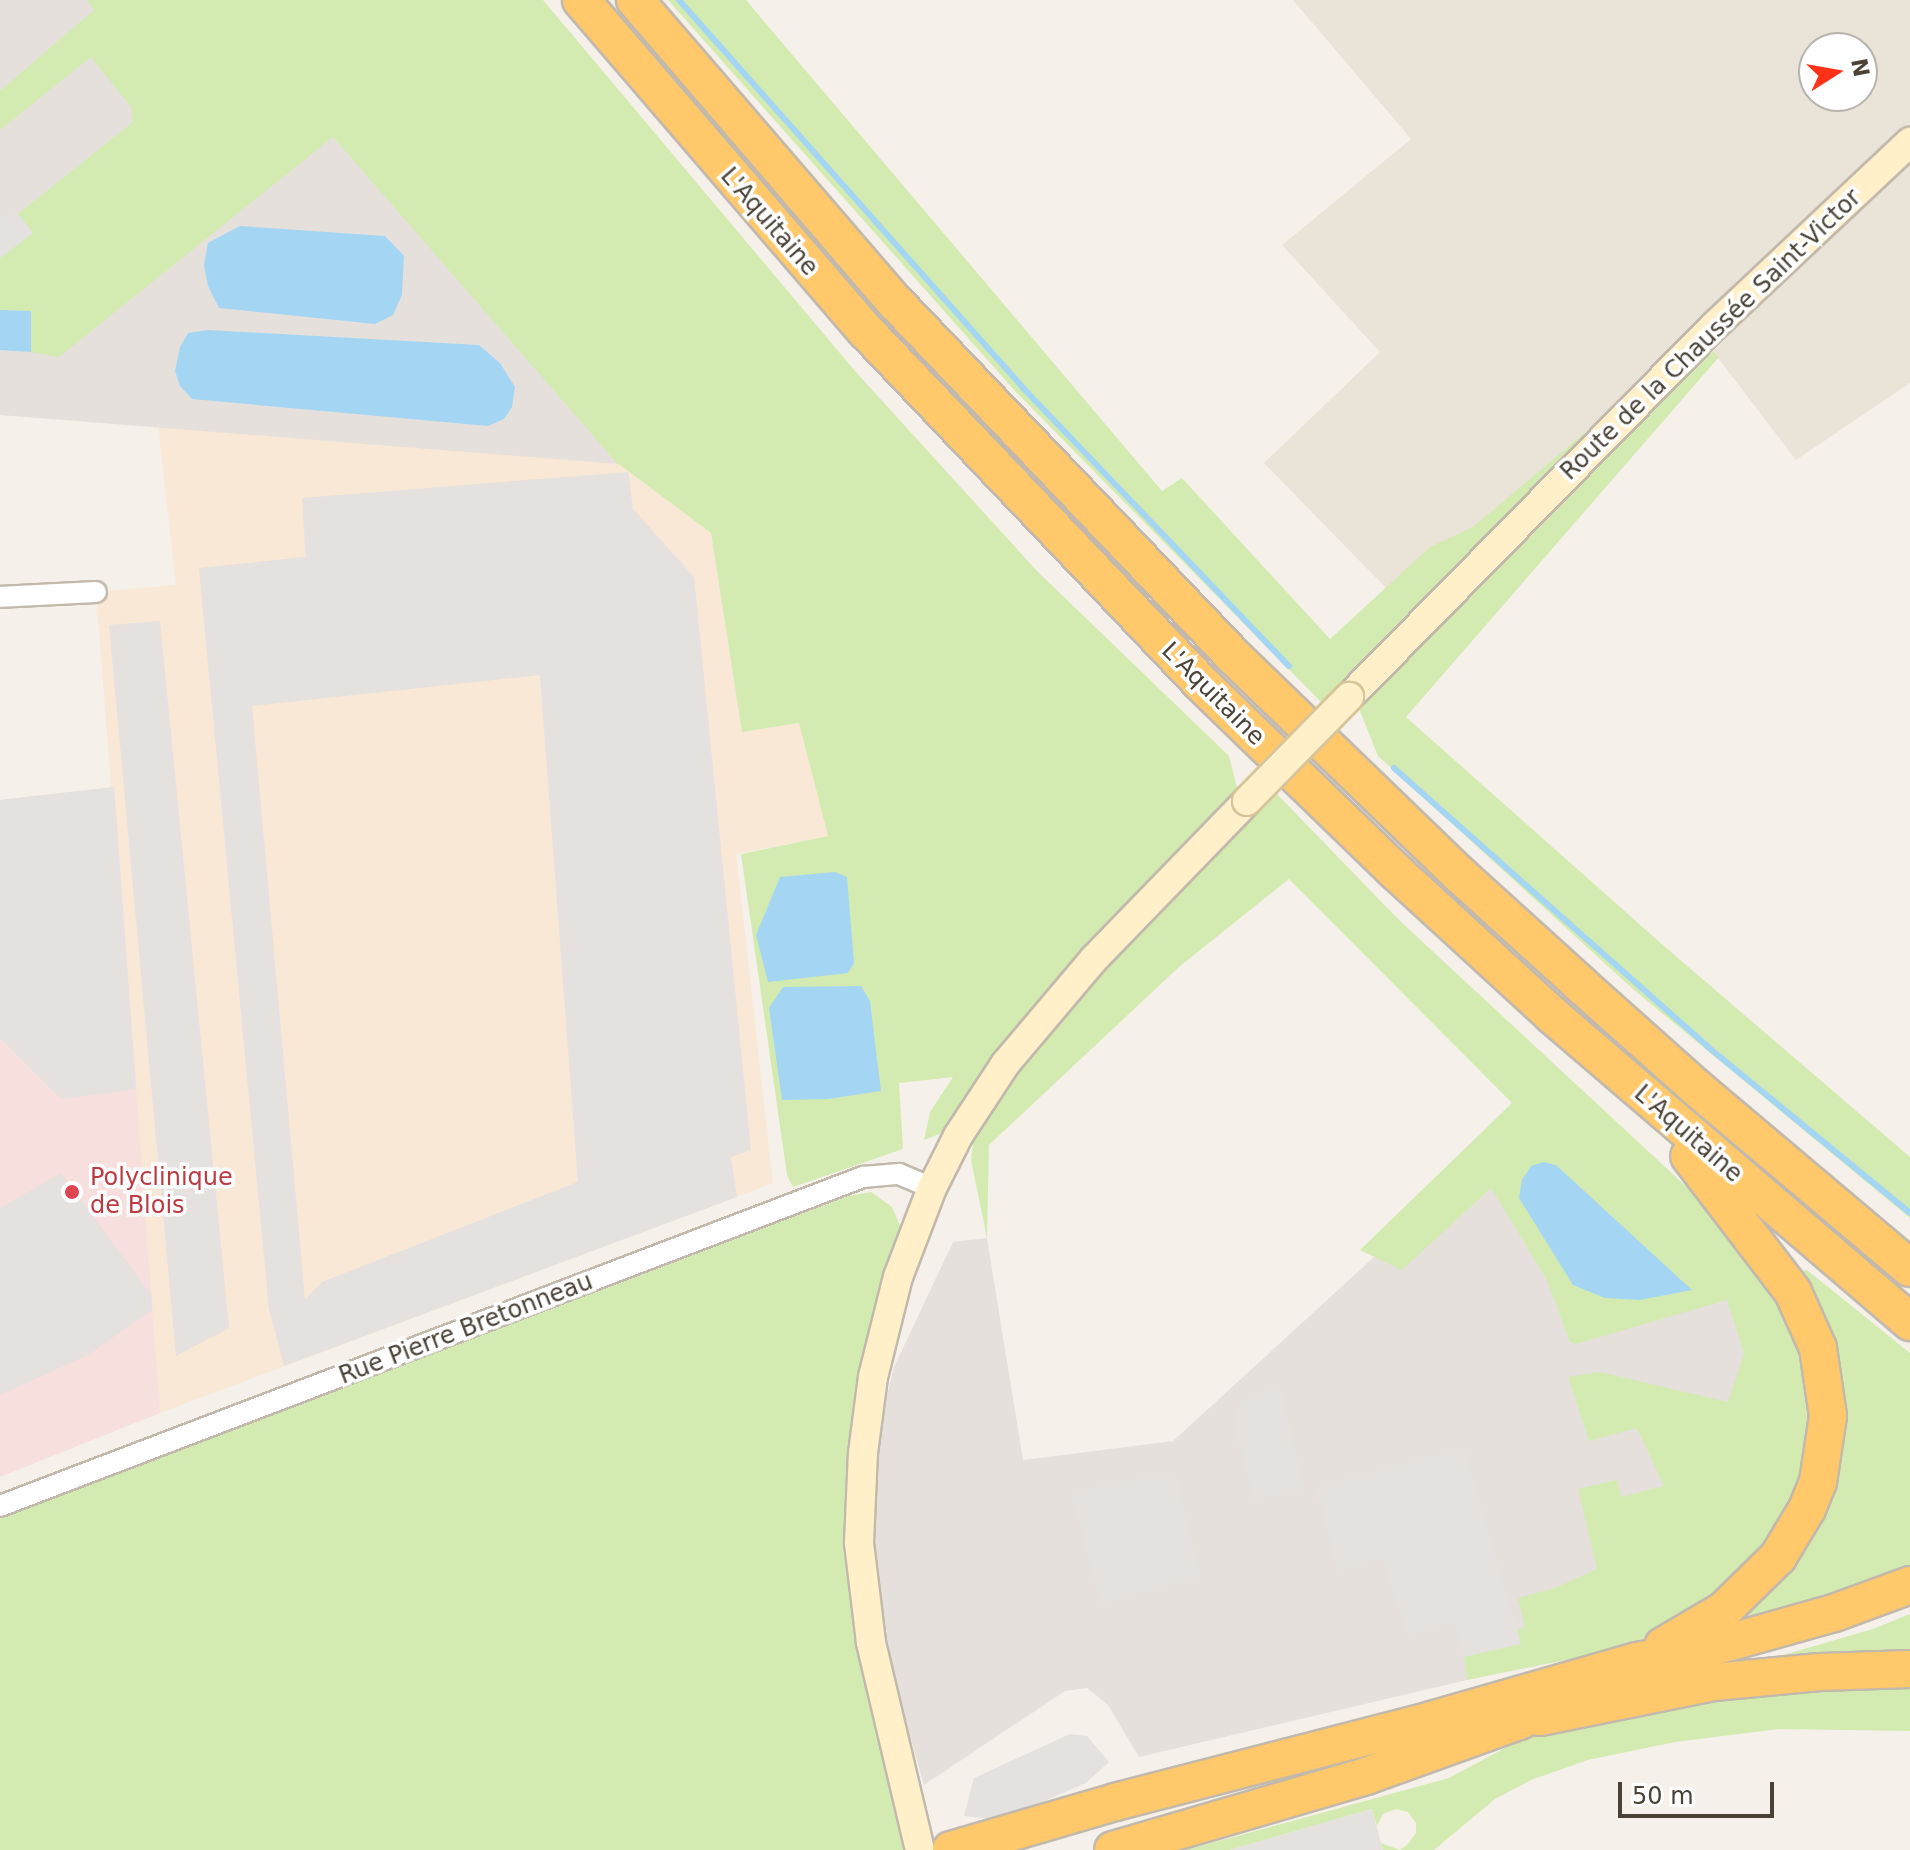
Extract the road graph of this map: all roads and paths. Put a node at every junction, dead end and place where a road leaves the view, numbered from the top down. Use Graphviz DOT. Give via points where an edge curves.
graph roads {
  1 [pos="581,0"];
  2 [pos="635,0"];
  3 [pos="1910,142"];
  4 [pos="96,592"];
  5 [pos="0,597"];
  6 [pos="1641,1095"];
  7 [pos="932,1188"];
  8 [pos="1910,1268"];
  9 [pos="1910,1322"];
  10 [pos="0,1506"];
  11 [pos="1910,1585"];
  12 [pos="1910,1597"];
  13 [pos="1637,1661"];
  14 [pos="1910,1669"];
  15 [pos="1519,1721"];
  16 [pos="920,1850"];
  17 [pos="951,1850"];
  18 [pos="1113,1850"];
  1 -- 6 [label="highway, L'Aquitaine" via="866,331 1096,577 1350,828"];
  2 -- 8 [label="highway, L'Aquitaine" via="896,303 1228,651 1580,984"];
  3 -- 7 [label="street, Route de la Chaussée Saint-Victor, bridge" via="1704,336 1049,1009 975,1107"];
  4 -- 5 [label="street"];
  6 -- 9 [label="highway, L'Aquitaine"];
  6 -- 13 [label="highway" via="1793,1292 1818,1348 1828,1416 1818,1482 1778,1557 1724,1610"];
  7 -- 10 [label="street, Rue Pierre Bretonneau" via="899,1174 863,1177"];
  7 -- 16 [label="street, Route de la Chaussée Saint-Victor" via="906,1253 873,1377 859,1543 871,1642"];
  11 -- 13 [label="highway" via="1783,1628"];
  12 -- 15 [label="highway" via="1837,1624 1570,1698"];
  13 -- 17 [label="highway"];
  14 -- 15 [label="highway" via="1714,1682"];
  15 -- 18 [label="highway" via="1366,1776"];
}
